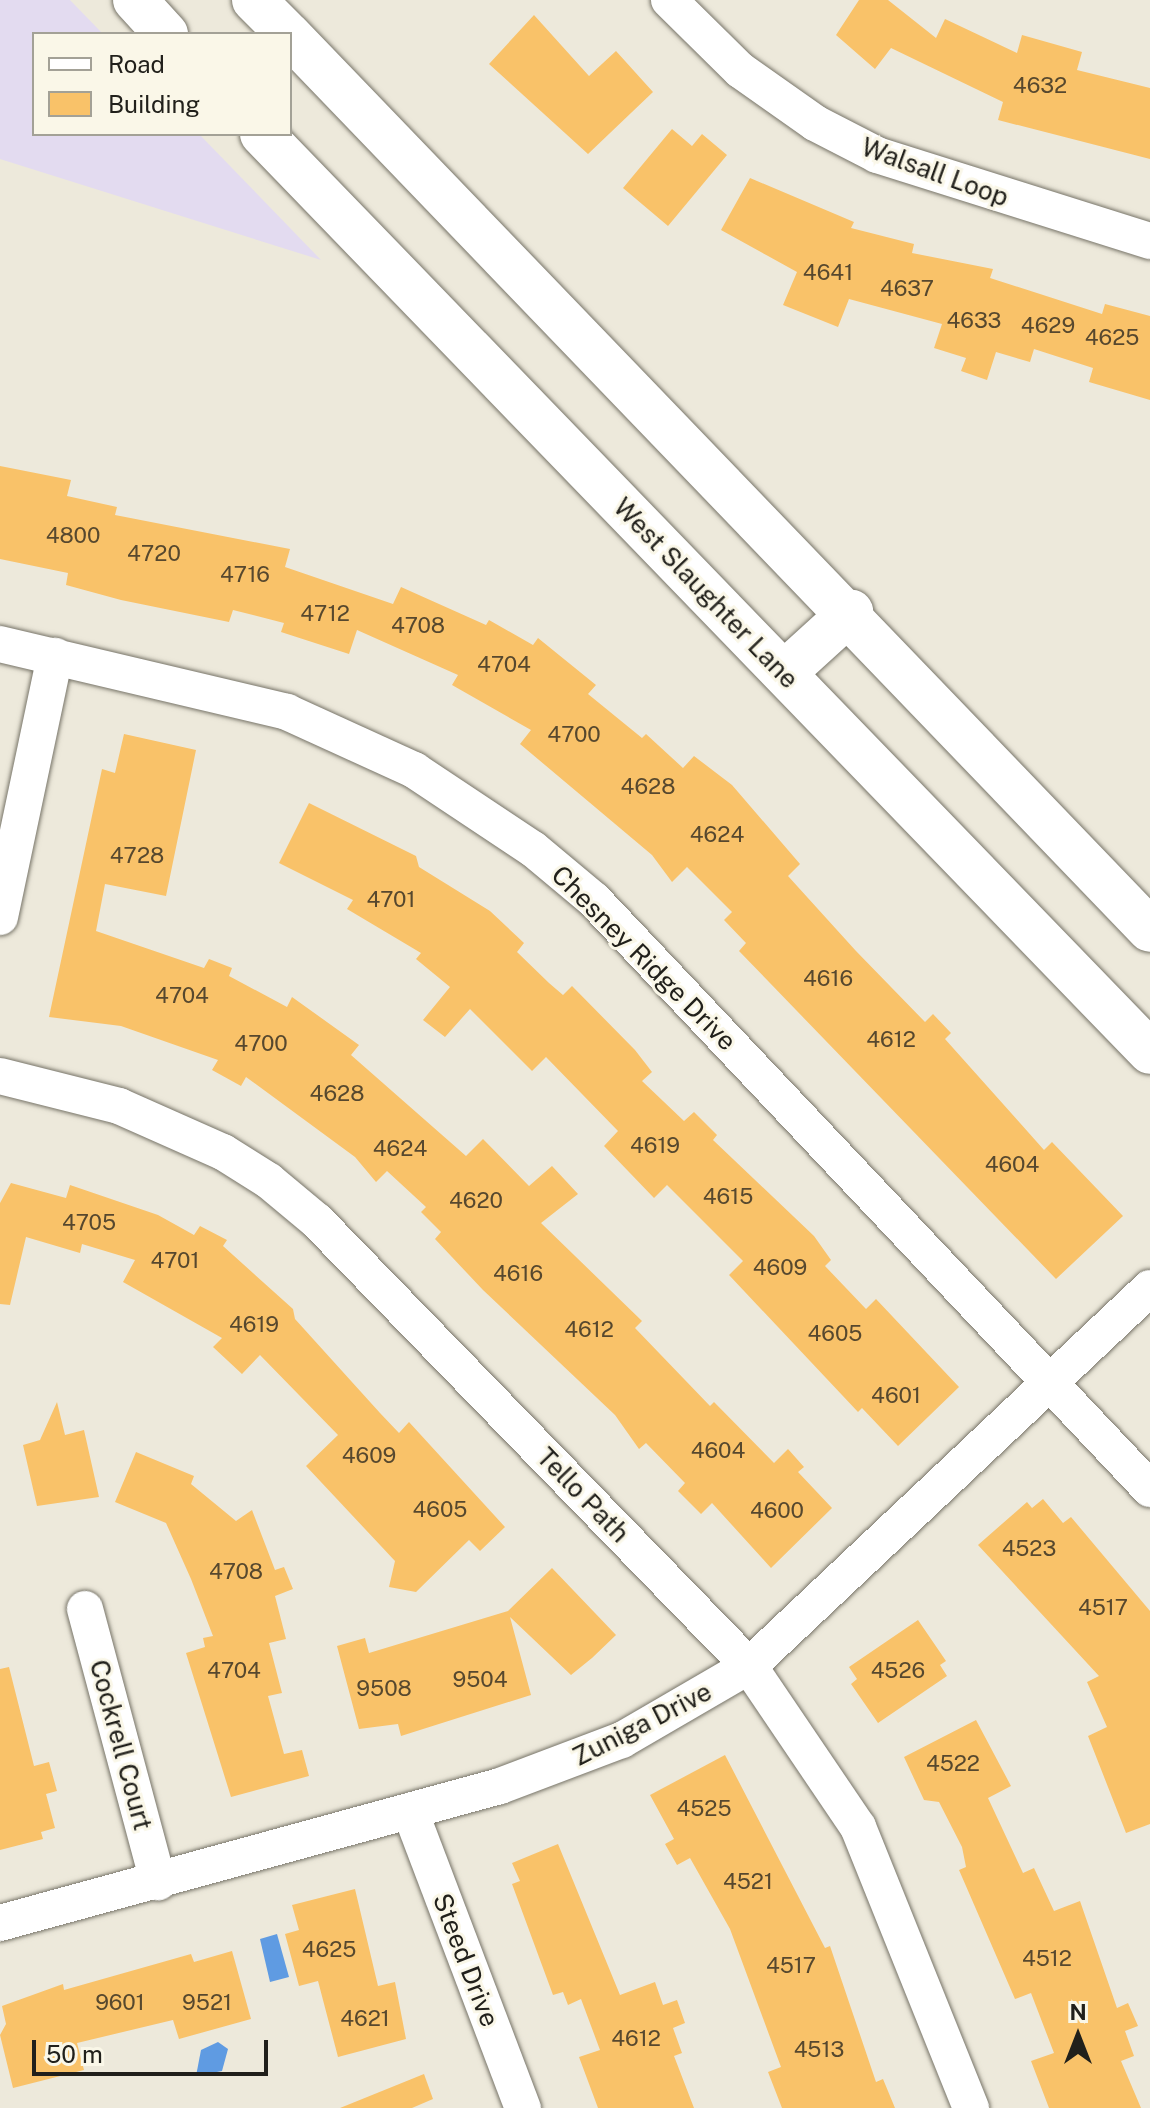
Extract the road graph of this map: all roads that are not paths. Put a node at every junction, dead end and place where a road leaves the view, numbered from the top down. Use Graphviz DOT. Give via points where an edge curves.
graph roads {
  1 [pos="135,0"];
  2 [pos="254,0"];
  3 [pos="669,0"];
  4 [pos="164,32"];
  5 [pos="286,32"];
  6 [pos="292,38"];
  7 [pos="264,136"];
  8 [pos="1150,241"];
  9 [pos="851,612"];
  10 [pos="0,644"];
  11 [pos="55,656"];
  12 [pos="784,673"];
  13 [pos="0,917"];
  14 [pos="1150,930"];
  15 [pos="1150,1052"];
  16 [pos="0,1076"];
  17 [pos="1150,1288"];
  18 [pos="1054,1381"];
  19 [pos="1150,1489"];
  20 [pos="85,1609"];
  21 [pos="749,1666"];
  22 [pos="410,1811"];
  23 [pos="158,1882"];
  24 [pos="0,1923"];
  25 [pos="523,2108"];
  26 [pos="971,2108"];
  1 -- 4 [label="main road"];
  2 -- 5 [label="main road"];
  3 -- 8 [label="street, Walsall Loop" via="740,70 815,123 877,155"];
  6 -- 9 [label="main road"];
  7 -- 12 [label="main road, West Slaughter Lane"];
  9 -- 12 [label="main road"];
  9 -- 14 [label="main road"];
  10 -- 11 [label="street, Chesney Ridge Drive"];
  11 -- 13 [label="street"];
  11 -- 18 [label="street, Chesney Ridge Drive" via="287,712 414,770 498,824 594,900"];
  12 -- 15 [label="main road, West Slaughter Lane"];
  16 -- 21 [label="street, Tello Path" via="119,1106 223,1152 269,1181 317,1221"];
  17 -- 18 [label="street, Zuniga Drive"];
  18 -- 19 [label="street, Chesney Ridge Drive"];
  18 -- 21 [label="street, Zuniga Drive"];
  20 -- 23 [label="street, Cockrell Court"];
  21 -- 22 [label="street, Zuniga Drive" via="622,1740 500,1786"];
  21 -- 26 [label="street, Tello Path" via="858,1827"];
  22 -- 23 [label="street, Zuniga Drive"];
  22 -- 25 [label="street, Steed Drive"];
  23 -- 24 [label="street, Zuniga Drive"];
}
